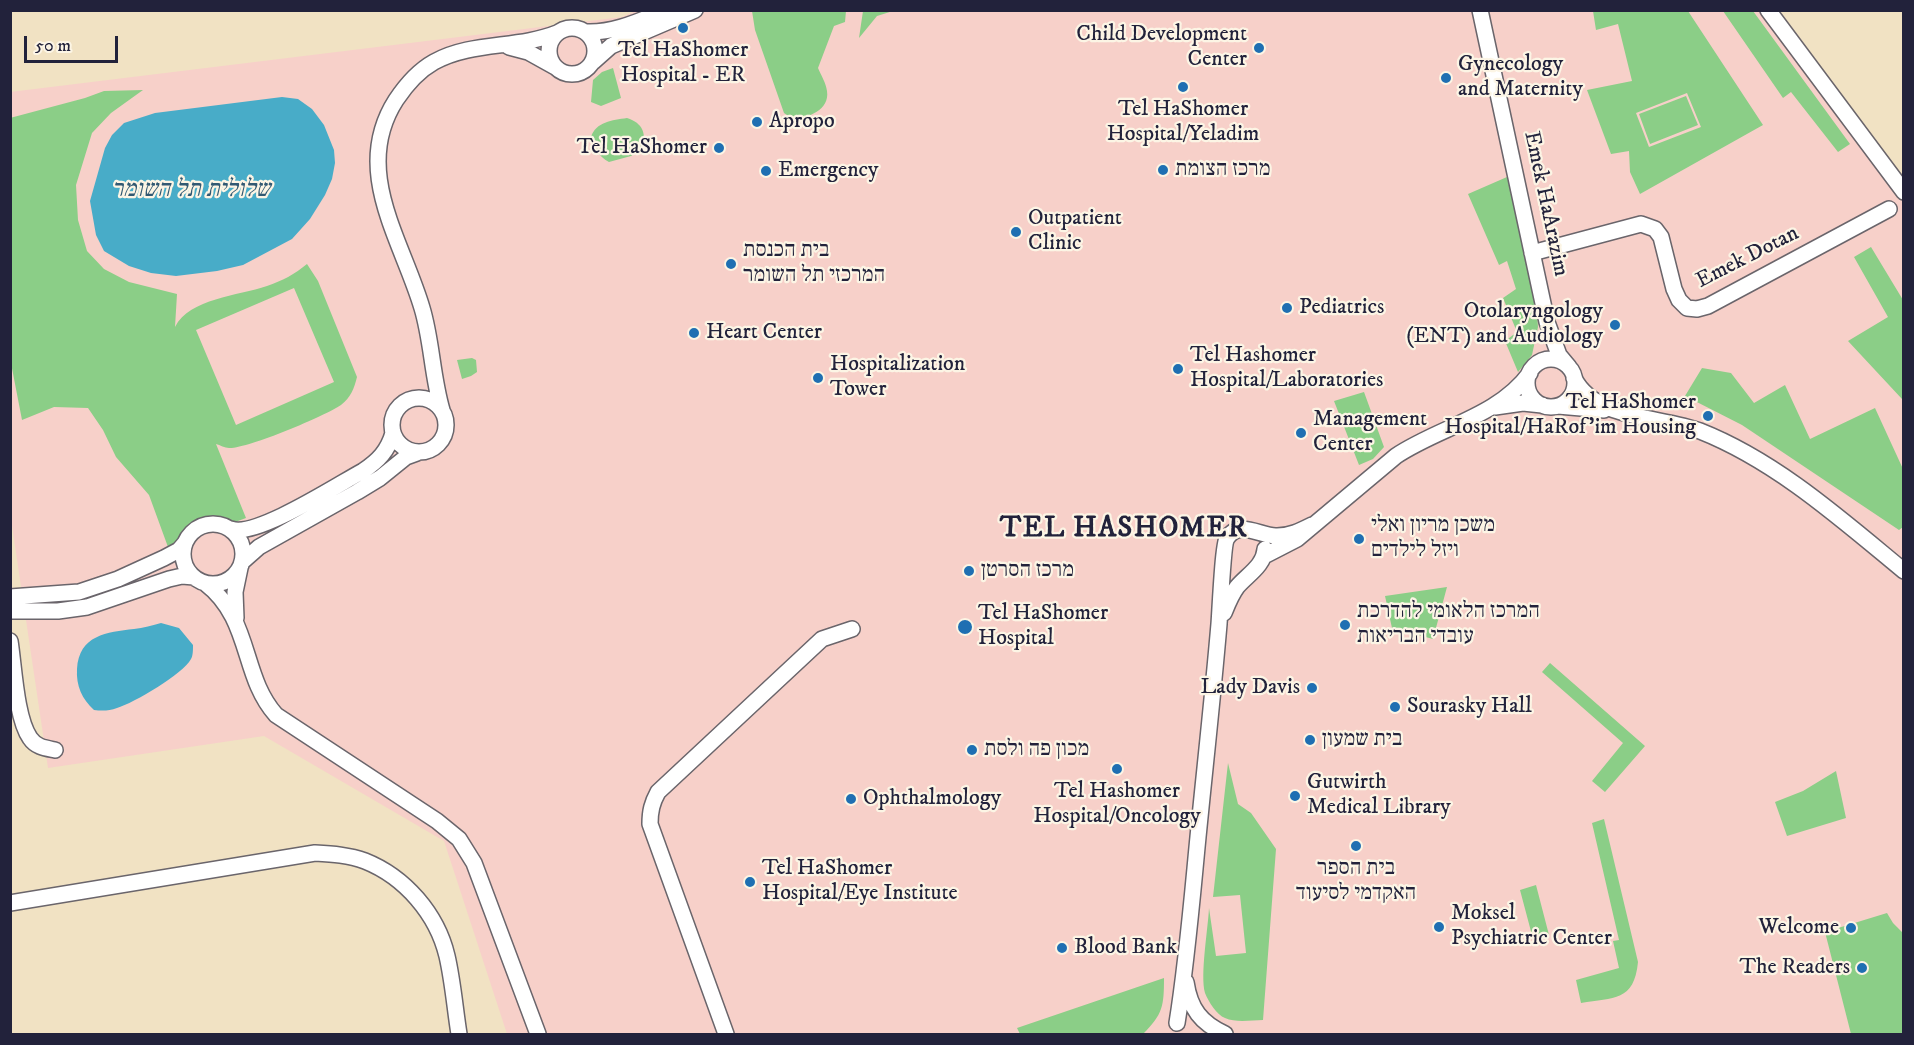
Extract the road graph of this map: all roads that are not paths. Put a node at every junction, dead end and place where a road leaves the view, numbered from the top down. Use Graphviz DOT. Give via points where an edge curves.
graph roads {
  1 [pos="667,10"];
  2 [pos="695,10"];
  3 [pos="1480,10"];
  4 [pos="1768,10"];
  5 [pos="587,32"];
  6 [pos="557,33"];
  7 [pos="488,45"];
  8 [pos="593,62"];
  9 [pos="559,71"];
  10 [pos="1904,192"];
  11 [pos="1890,210"];
  12 [pos="1532,254"];
  13 [pos="1547,322"];
  14 [pos="431,359"];
  15 [pos="1532,370"];
  16 [pos="1571,372"];
  17 [pos="410,399"];
  18 [pos="1550,406"];
  19 [pos="1489,408"];
  20 [pos="442,410"];
  21 [pos="1616,410"];
  22 [pos="393,433"];
  23 [pos="417,453"];
  24 [pos="1312,525"];
  25 [pos="231,529"];
  26 [pos="1257,533"];
  27 [pos="185,543"];
  28 [pos="1224,556"];
  29 [pos="1260,562"];
  30 [pos="241,565"];
  31 [pos="1904,571"];
  32 [pos="200,580"];
  33 [pos="10,597"];
  34 [pos="10,611"];
  35 [pos="237,624"];
  36 [pos="1219,627"];
  37 [pos="852,629"];
  38 [pos="10,641"];
  39 [pos="55,750"];
  40 [pos="10,903"];
  41 [pos="1185,973"];
  42 [pos="1207,1027"];
  43 [pos="1173,1031"];
  44 [pos="459,1035"];
  45 [pos="538,1035"];
  46 [pos="726,1035"];
  47 [pos="1225,1035"];
  1 -- 5 [label="street" via="619,28"];
  2 -- 8 [label="street" via="611,46"];
  3 -- 12 [label="street, Emek HaArazim"];
  4 -- 10 [label="street"];
  5 -- 6 [label="street" via="572,27"];
  5 -- 8 [label="street" via="595,46"];
  6 -- 7 [label="street"];
  6 -- 9 [label="street" via="549,52"];
  7 -- 9 [label="street" via="528,52"];
  7 -- 14 [label="street" via="456,52 421,70 384,122 378,158 381,195 423,311"];
  8 -- 9 [label="street" via="582,72"];
  11 -- 12 [label="street, Emek Dotan" via="1698,309 1687,308 1679,300 1661,237 1648,226 1641,224"];
  12 -- 13 [label="street, Emek HaArazim"];
  13 -- 15 [label="street" via="1541,355"];
  13 -- 16 [label="street, Emek HaArazim" via="1559,355"];
  14 -- 17 [label="street" via="422,386"];
  14 -- 20 [label="street"];
  15 -- 16 [label="street" via="1554,359"];
  15 -- 18 [label="street" via="1528,390 1535,401"];
  15 -- 19 [label="street" via="1521,385"];
  16 -- 18 [label="street" via="1573,394 1568,400"];
  16 -- 21 [label="street, Emek HaArazim" via="1592,401"];
  17 -- 20 [label="street" via="428,399"];
  17 -- 22 [label="street" via="396,411"];
  18 -- 19 [label="street" via="1523,403"];
  18 -- 21 [label="street"];
  19 -- 24 [label="street" via="1412,446"];
  20 -- 23 [label="street" via="447,426 442,441 431,450"];
  21 -- 31 [label="street" via="1699,431 1744,451"];
  22 -- 23 [label="street" via="402,446"];
  22 -- 25 [label="street" via="386,452 363,471 267,524 237,532"];
  23 -- 30 [label="street" via="406,456 380,478 259,547"];
  24 -- 26 [label="street" via="1281,536"];
  24 -- 29 [label="street"];
  25 -- 27 [label="street" via="203,525"];
  25 -- 30 [label="street" via="242,544"];
  26 -- 28 [label="street" via="1244,529 1232,533 1224,545"];
  26 -- 29 [label="street" via="1265,546"];
  27 -- 32 [label="street" via="184,564"];
  27 -- 33 [label="street" via="164,558 79,592"];
  28 -- 29 [label="street" via="1242,571"];
  28 -- 36 [label="street"];
  29 -- 36 [label="street" via="1229,599"];
  30 -- 32 [label="street" via="222,583"];
  30 -- 35 [label="street" via="235,592"];
  32 -- 34 [label="street" via="182,576 169,579 87,607"];
  32 -- 35 [label="street" via="218,593"];
  35 -- 45 [label="street" via="261,692 276,715 437,820 469,852"];
  36 -- 41 [label="street"];
  37 -- 46 [label="street" via="822,639 652,801 651,824"];
  38 -- 39 [label="street" via="24,727 39,746"];
  40 -- 44 [label="street" via="315,853 364,861 403,884 423,905 436,928 447,955"];
  41 -- 42 [label="street" via="1191,1001"];
  41 -- 43 [label="street"];
  42 -- 43 [label="street" via="1186,1017"];
  42 -- 47 [label="street"];
}
